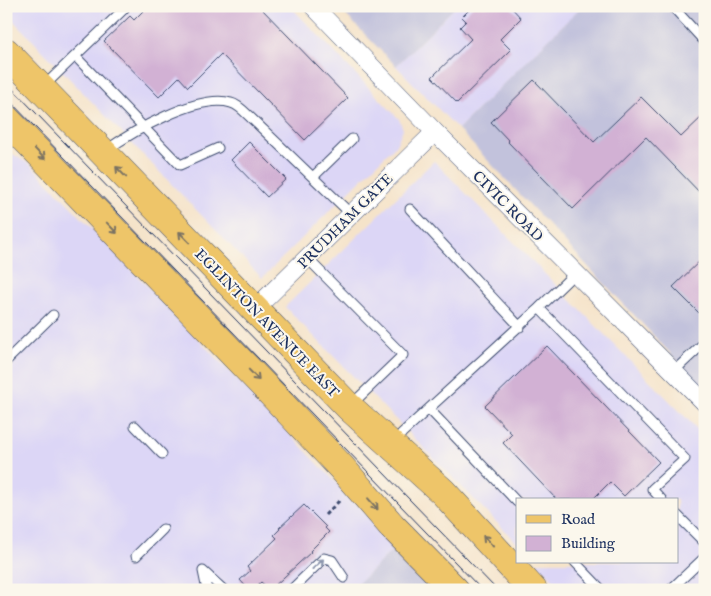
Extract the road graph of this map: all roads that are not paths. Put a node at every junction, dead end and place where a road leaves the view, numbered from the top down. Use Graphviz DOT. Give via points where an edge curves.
graph roads {
  1 [pos="314,6"];
  2 [pos="672,6"];
  3 [pos="124,9"];
  4 [pos="705,42"];
  5 [pos="6,52"];
  6 [pos="75,56"];
  7 [pos="41,88"];
  8 [pos="6,119"];
  9 [pos="142,128"];
  10 [pos="435,132"];
  11 [pos="352,139"];
  12 [pos="218,148"];
  13 [pos="102,152"];
  14 [pos="313,177"];
  15 [pos="410,209"];
  16 [pos="351,214"];
  17 [pos="307,258"];
  18 [pos="575,273"];
  19 [pos="539,308"];
  20 [pos="254,310"];
  21 [pos="53,315"];
  22 [pos="520,327"];
  23 [pos="705,342"];
  24 [pos="6,361"];
  25 [pos="673,372"];
  26 [pos="705,403"];
  27 [pos="349,407"];
  28 [pos="429,409"];
  29 [pos="135,426"];
  30 [pos="391,447"];
  31 [pos="162,454"];
  32 [pos="660,498"];
  33 [pos="516,501"];
  34 [pos="678,516"];
  35 [pos="163,529"];
  36 [pos="705,543"];
  37 [pos="136,556"];
  38 [pos="705,557"];
  39 [pos="577,564"];
  40 [pos="344,578"];
  41 [pos="207,590"];
  42 [pos="224,590"];
  43 [pos="291,590"];
  44 [pos="455,590"];
  45 [pos="533,590"];
  46 [pos="602,590"];
  47 [pos="670,590"];
  1 -- 10 [label="street, CIVIC ROAD"];
  2 -- 4 [label="lane"];
  3 -- 6 [label="lane"];
  5 -- 7 [label="main road, EGLINTON AVENUE EAST"];
  6 -- 7 [label="lane"];
  6 -- 9 [label="lane"];
  7 -- 13 [label="main road, EGLINTON AVENUE EAST"];
  8 -- 44 [label="main road, one-way" via="268,390"];
  9 -- 12 [label="lane" via="180,165"];
  9 -- 13 [label="lane"];
  9 -- 14 [label="lane" via="188,107 214,100 232,103"];
  10 -- 16 [label="street, PRUDHAM GATE"];
  10 -- 18 [label="street, CIVIC ROAD"];
  11 -- 14 [label="lane"];
  20 -- 13 [label="main road, EGLINTON AVENUE EAST, one-way"];
  14 -- 16 [label="lane"];
  15 -- 22 [label="lane"];
  16 -- 17 [label="street, PRUDHAM GATE"];
  17 -- 20 [label="street, PRUDHAM GATE"];
  17 -- 27 [label="lane" via="403,355"];
  18 -- 19 [label="lane"];
  18 -- 25 [label="street, CIVIC ROAD"];
  19 -- 22 [label="lane"];
  19 -- 32 [label="lane" via="685,459 652,489"];
  20 -- 27 [label="main road, EGLINTON AVENUE EAST"];
  21 -- 24 [label="lane"];
  22 -- 28 [label="lane"];
  23 -- 25 [label="lane"];
  25 -- 26 [label="street, CIVIC ROAD"];
  27 -- 30 [label="main road, EGLINTON AVENUE EAST"];
  28 -- 30 [label="lane"];
  28 -- 33 [label="lane"];
  29 -- 31 [label="lane"];
  45 -- 30 [label="main road, EGLINTON AVENUE EAST, one-way" via="443,492"];
  34 -- 36 [label="lane"];
  35 -- 37 [label="lane"];
  38 -- 47 [label="lane"];
  39 -- 46 [label="lane"];
  43 -- 40 [label="lane, one-way" via="324,558 332,560"];
  41 -- 42 [label="lane" via="203,571"];
}
